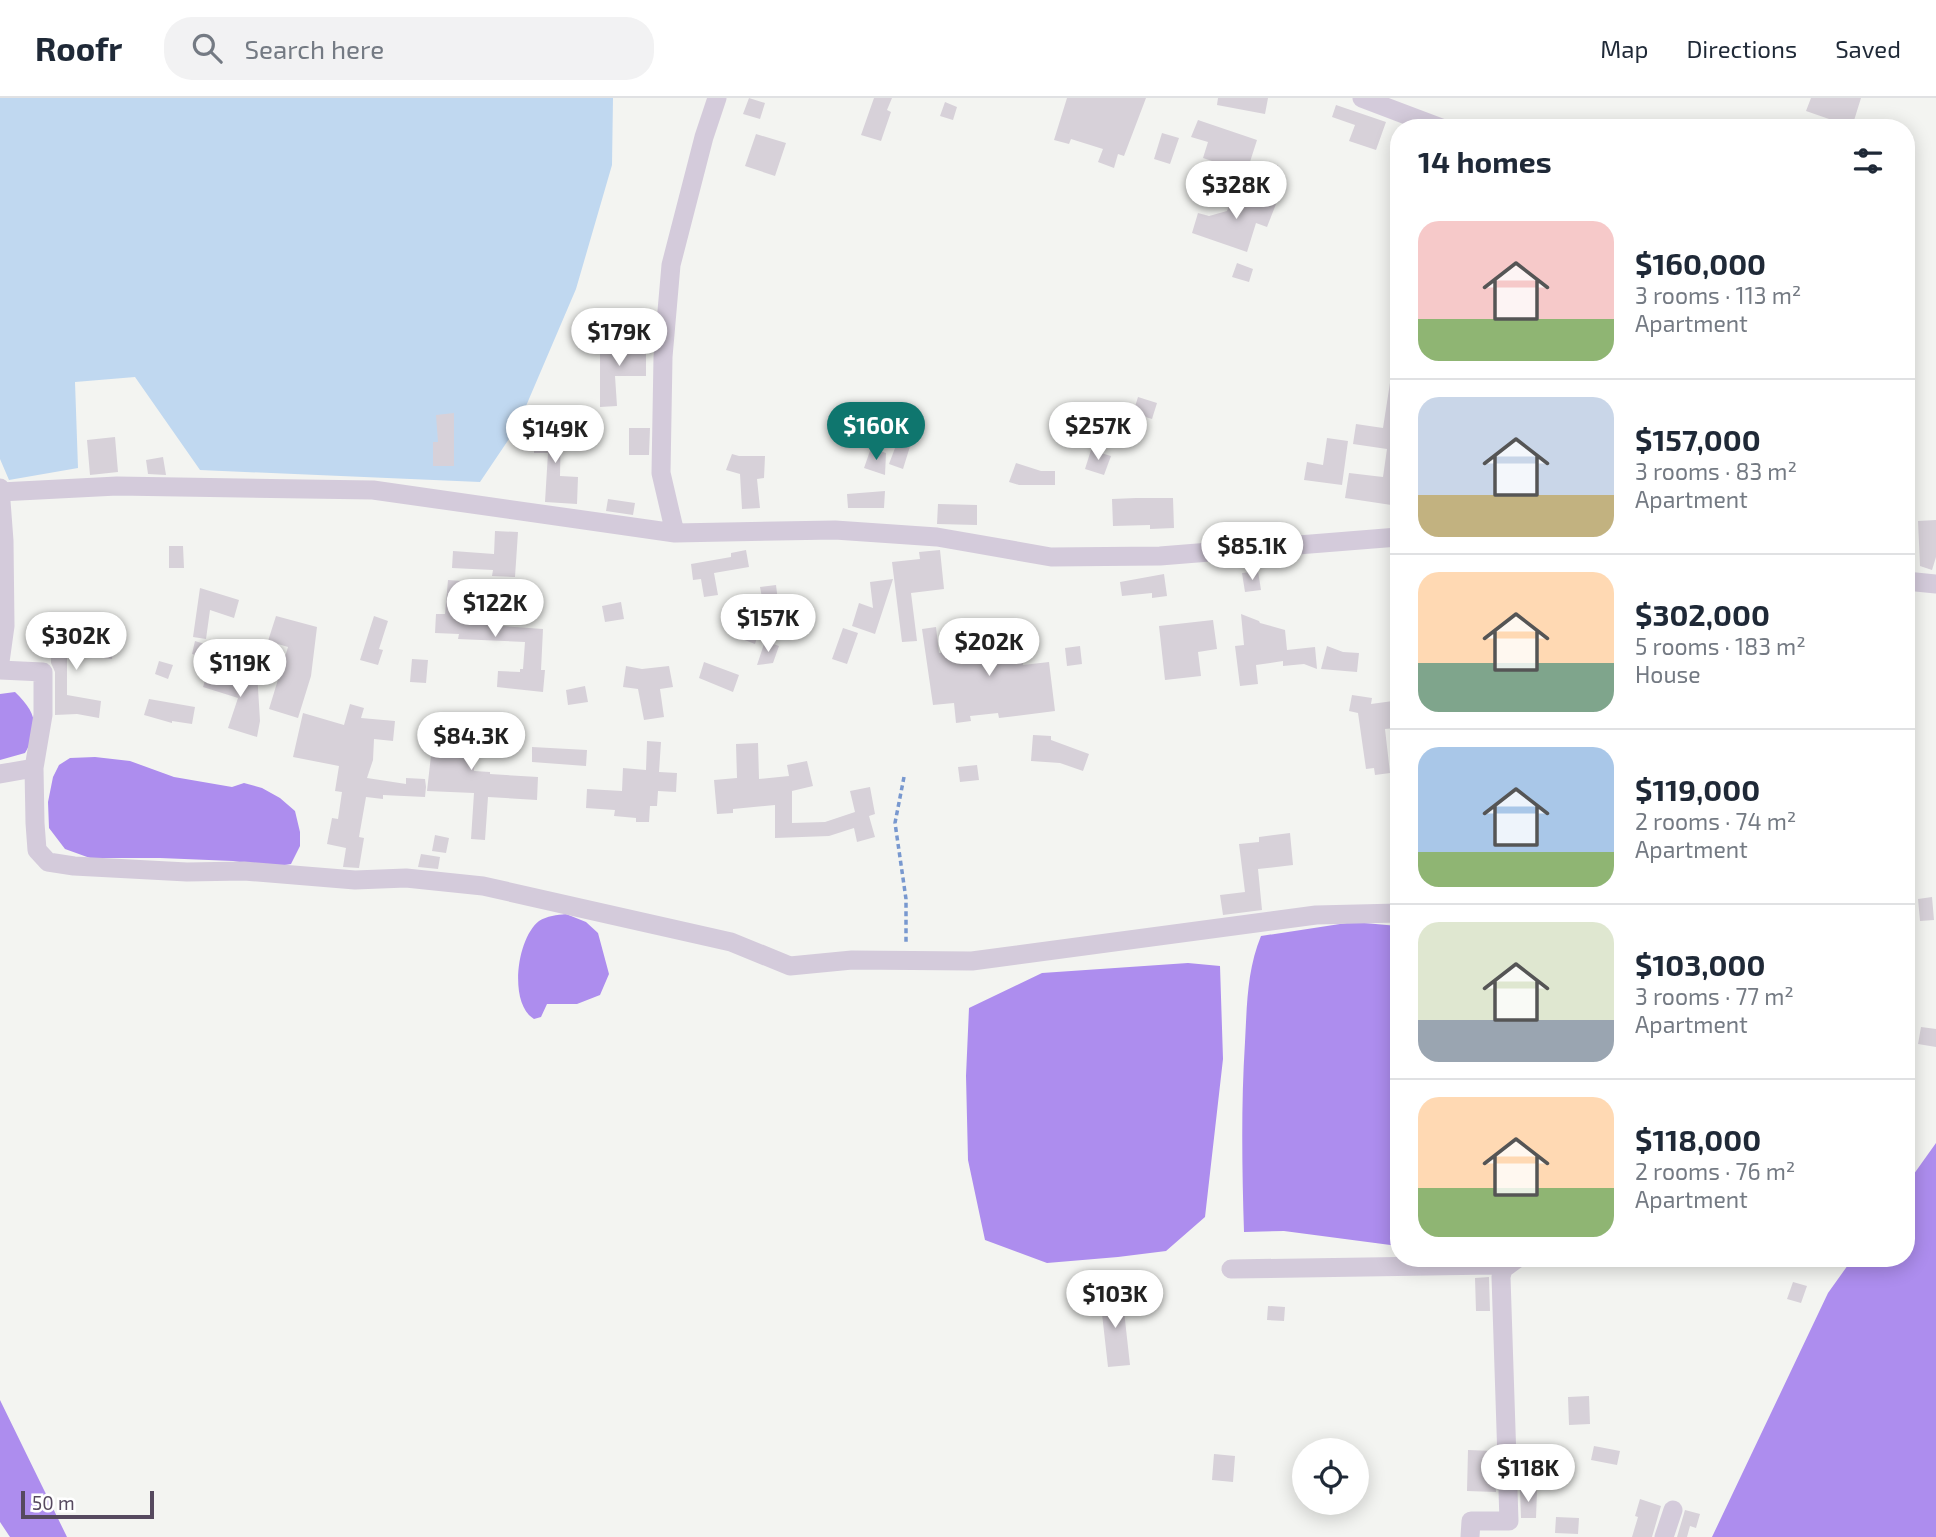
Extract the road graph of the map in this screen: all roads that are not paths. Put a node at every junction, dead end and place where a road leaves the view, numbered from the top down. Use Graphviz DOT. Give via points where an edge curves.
graph roads {
  1 [pos="717,98"];
  2 [pos="1362,98"];
  3 [pos="1417,119"];
  4 [pos="1,491"];
  5 [pos="674,533"];
  6 [pos="1390,538"];
  7 [pos="1915,582"];
  8 [pos="1936,584"];
  9 [pos="0,662"];
  10 [pos="0,670"];
  11 [pos="34,768"];
  12 [pos="0,774"];
  13 [pos="1390,913"];
  14 [pos="1390,1267"];
  15 [pos="1509,1267"];
  16 [pos="1231,1269"];
  17 [pos="1673,1510"];
  18 [pos="1470,1537"];
  19 [pos="1664,1537"];
  1 -- 5 [label="street" via="671,265 663,357 661,473"];
  2 -- 3 [label="street"];
  4 -- 5 [label="street" via="117,486 373,489"];
  4 -- 9 [label="street" via="5,626"];
  5 -- 6 [label="street" via="835,530 937,537 1051,557 1160,556"];
  7 -- 8 [label="street"];
  10 -- 11 [label="street" via="43,673 43,715"];
  11 -- 12 [label="street"];
  11 -- 13 [label="street" via="37,850 48,862 355,880 406,878 483,886 731,943 790,966 852,960 972,961 1316,915"];
  14 -- 16 [label="street"];
  15 -- 18 [label="street" via="1501,1277 1509,1521 1471,1521"];
  17 -- 19 [label="street"];
}
